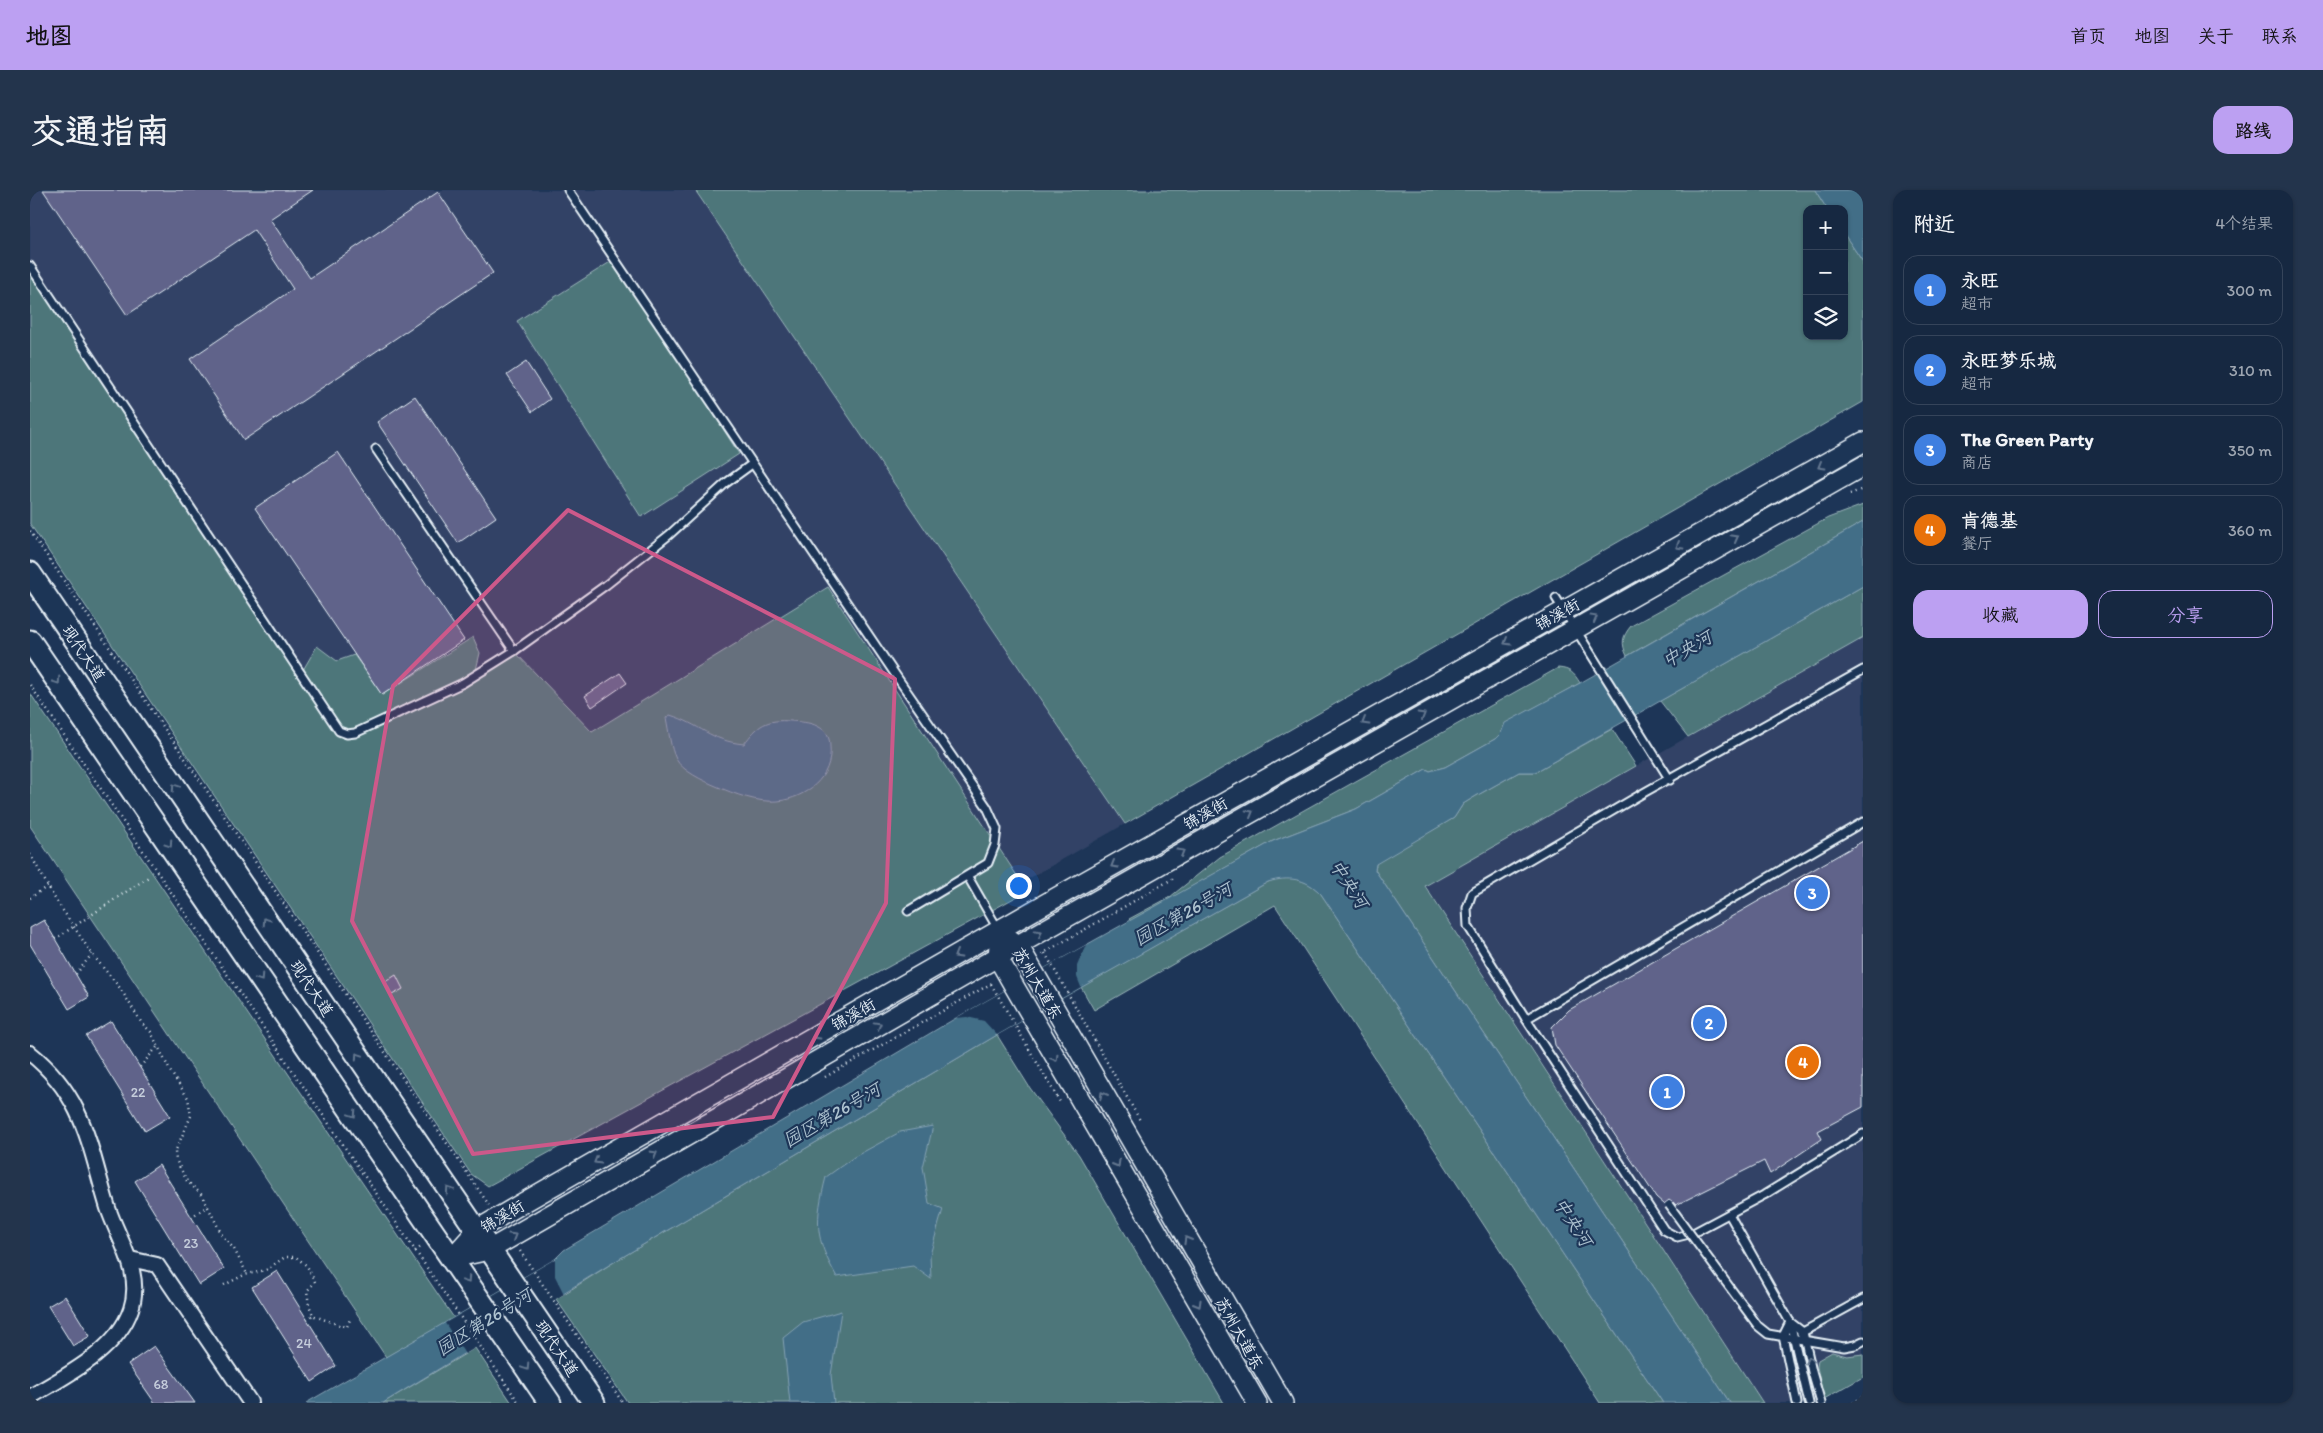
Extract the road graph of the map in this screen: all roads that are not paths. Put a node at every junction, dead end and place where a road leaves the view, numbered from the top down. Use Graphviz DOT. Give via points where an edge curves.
graph roads {
  1 [pos="568,190"];
  2 [pos="30,266"];
  3 [pos="1863,442"];
  4 [pos="376,448"];
  5 [pos="752,464"];
  6 [pos="1863,466"];
  7 [pos="30,573"];
  8 [pos="1560,604"];
  9 [pos="1574,630"];
  10 [pos="30,641"];
  11 [pos="514,651"];
  12 [pos="1863,670"];
  13 [pos="1670,780"];
  14 [pos="1863,822"];
  15 [pos="968,876"];
  16 [pos="908,911"];
  17 [pos="999,931"];
  18 [pos="1018,945"];
  19 [pos="998,958"];
  20 [pos="1526,1019"];
  21 [pos="30,1053"];
  22 [pos="1863,1134"];
  23 [pos="1669,1205"];
  24 [pos="1729,1214"];
  25 [pos="477,1230"];
  26 [pos="490,1250"];
  27 [pos="452,1258"];
  28 [pos="130,1259"];
  29 [pos="1863,1299"];
  30 [pos="1790,1322"];
  31 [pos="1783,1336"];
  32 [pos="1804,1336"];
  33 [pos="1794,1337"];
  34 [pos="1863,1341"];
  35 [pos="30,1397"];
  36 [pos="250,1402"];
  37 [pos="550,1403"];
  38 [pos="594,1403"];
  39 [pos="1257,1403"];
  40 [pos="1283,1403"];
  41 [pos="1796,1403"];
  42 [pos="1809,1403"];
  43 [pos="1821,1403"];
  1 -- 5 [label="lane"];
  2 -- 11 [label="lane" via="339,731 355,733 422,704"];
  3 -- 8 [label="main road, 锦溪街, one-way"];
  4 -- 11 [label="lane"];
  5 -- 11 [label="lane" via="606,585"];
  5 -- 15 [label="lane" via="988,807 997,828 995,845 988,862"];
  9 -- 6 [label="main road, 锦溪街, one-way"];
  25 -- 7 [label="main road, 现代大道, one-way"];
  8 -- 9 [label="lane"];
  8 -- 17 [label="main road, 锦溪街, one-way"];
  9 -- 13 [label="lane"];
  18 -- 9 [label="main road, 锦溪街, one-way"];
  10 -- 27 [label="main road, one-way"];
  12 -- 13 [label="lane"];
  13 -- 20 [label="lane" via="1472,893 1467,908 1468,926"];
  14 -- 20 [label="lane"];
  15 -- 16 [label="lane"];
  15 -- 17 [label="lane"];
  17 -- 18 [label="main road, 苏州大道东"];
  17 -- 19 [label="main road, 苏州大道东"];
  17 -- 25 [label="main road, 锦溪街, one-way"];
  18 -- 19 [label="main road, 锦溪街"];
  40 -- 18 [label="main road, 苏州大道东, one-way"];
  26 -- 19 [label="main road, 锦溪街, one-way"];
  19 -- 39 [label="main road, 苏州大道东, one-way" via="1005,990 1022,1020"];
  20 -- 24 [label="lane" via="1664,1230 1670,1235 1684,1237"];
  21 -- 28 [label="street" via="60,1083 82,1120 108,1210"];
  22 -- 24 [label="lane"];
  23 -- 31 [label="lane, bridge" via="1758,1326 1768,1334"];
  24 -- 30 [label="lane"];
  25 -- 26 [label="main road, 现代大道"];
  25 -- 27 [label="main road, 锦溪街"];
  26 -- 27 [label="main road, 锦溪街"];
  26 -- 38 [label="main road, 现代大道"];
  27 -- 37 [label="main road, one-way"];
  28 -- 35 [label="street" via="134,1298 118,1332 97,1354"];
  28 -- 36 [label="street" via="157,1265"];
  29 -- 32 [label="lane"];
  30 -- 31 [label="lane"];
  30 -- 32 [label="lane"];
  30 -- 33 [label="lane"];
  31 -- 33 [label="lane"];
  31 -- 41 [label="lane"];
  32 -- 33 [label="lane"];
  32 -- 34 [label="lane" via="1844,1347"];
  43 -- 32 [label="lane, one-way"];
  33 -- 42 [label="lane"];
}
